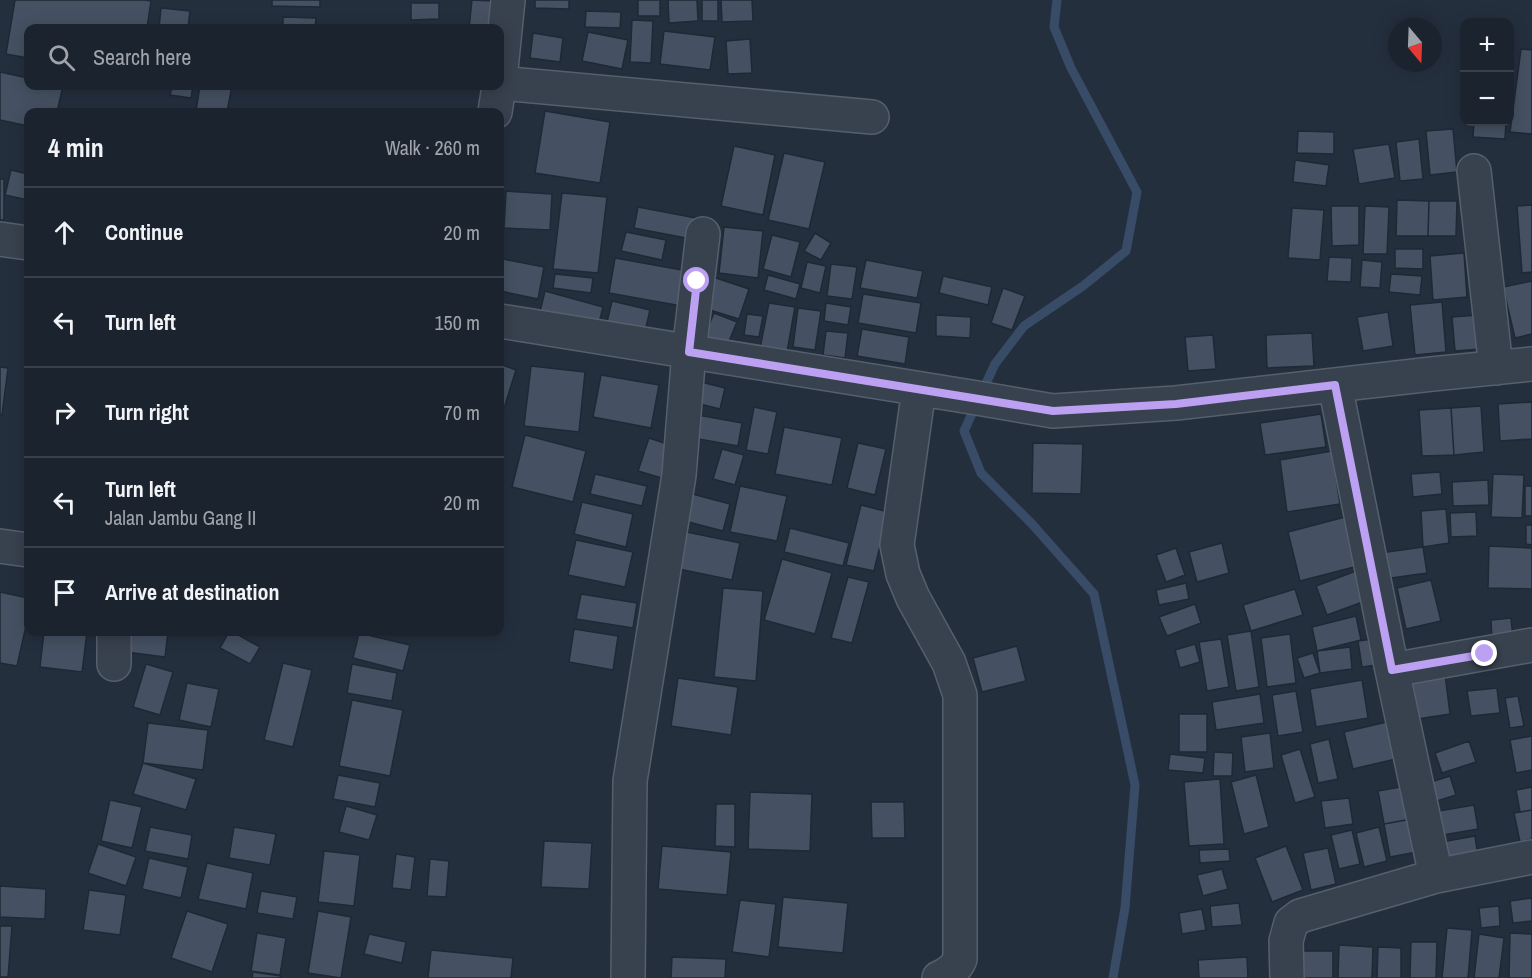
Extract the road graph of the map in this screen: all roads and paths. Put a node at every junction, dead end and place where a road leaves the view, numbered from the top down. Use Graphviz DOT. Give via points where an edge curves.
graph roads {
  1 [pos="508,0"];
  2 [pos="504,37"];
  3 [pos="504,83"];
  4 [pos="498,90"];
  5 [pos="496,108"];
  6 [pos="872,117"];
  7 [pos="1474,171"];
  8 [pos="703,234"];
  9 [pos="0,239"];
  10 [pos="24,242"];
  11 [pos="504,322"];
  12 [pos="689,352"];
  13 [pos="1532,364"];
  14 [pos="1496,368"];
  15 [pos="1335,385"];
  16 [pos="919,389"];
  17 [pos="0,546"];
  18 [pos="24,549"];
  19 [pos="114,636"];
  20 [pos="1532,645"];
  21 [pos="114,664"];
  22 [pos="1392,670"];
  23 [pos="1532,857"];
  24 [pos="1436,876"];
  25 [pos="628,978"];
  26 [pos="939,978"];
  27 [pos="1287,978"];
  1 -- 2 [label="street"];
  3 -- 6 [label="street"];
  4 -- 5 [label="street"];
  7 -- 14 [label="street"];
  8 -- 12 [label="street"];
  9 -- 10 [label="street"];
  11 -- 12 [label="street"];
  12 -- 16 [label="street"];
  12 -- 25 [label="street" via="679,475 630,780"];
  13 -- 14 [label="street"];
  14 -- 15 [label="street"];
  15 -- 16 [label="street" via="1176,404 1053,411"];
  15 -- 22 [label="street"];
  16 -- 26 [label="street" via="897,545 913,598 949,663 960,695 960,959 951,972"];
  17 -- 18 [label="street"];
  19 -- 21 [label="street"];
  20 -- 22 [label="street"];
  22 -- 24 [label="street"];
  23 -- 24 [label="street"];
  24 -- 27 [label="street" via="1300,916 1291,923 1286,941"];
}
